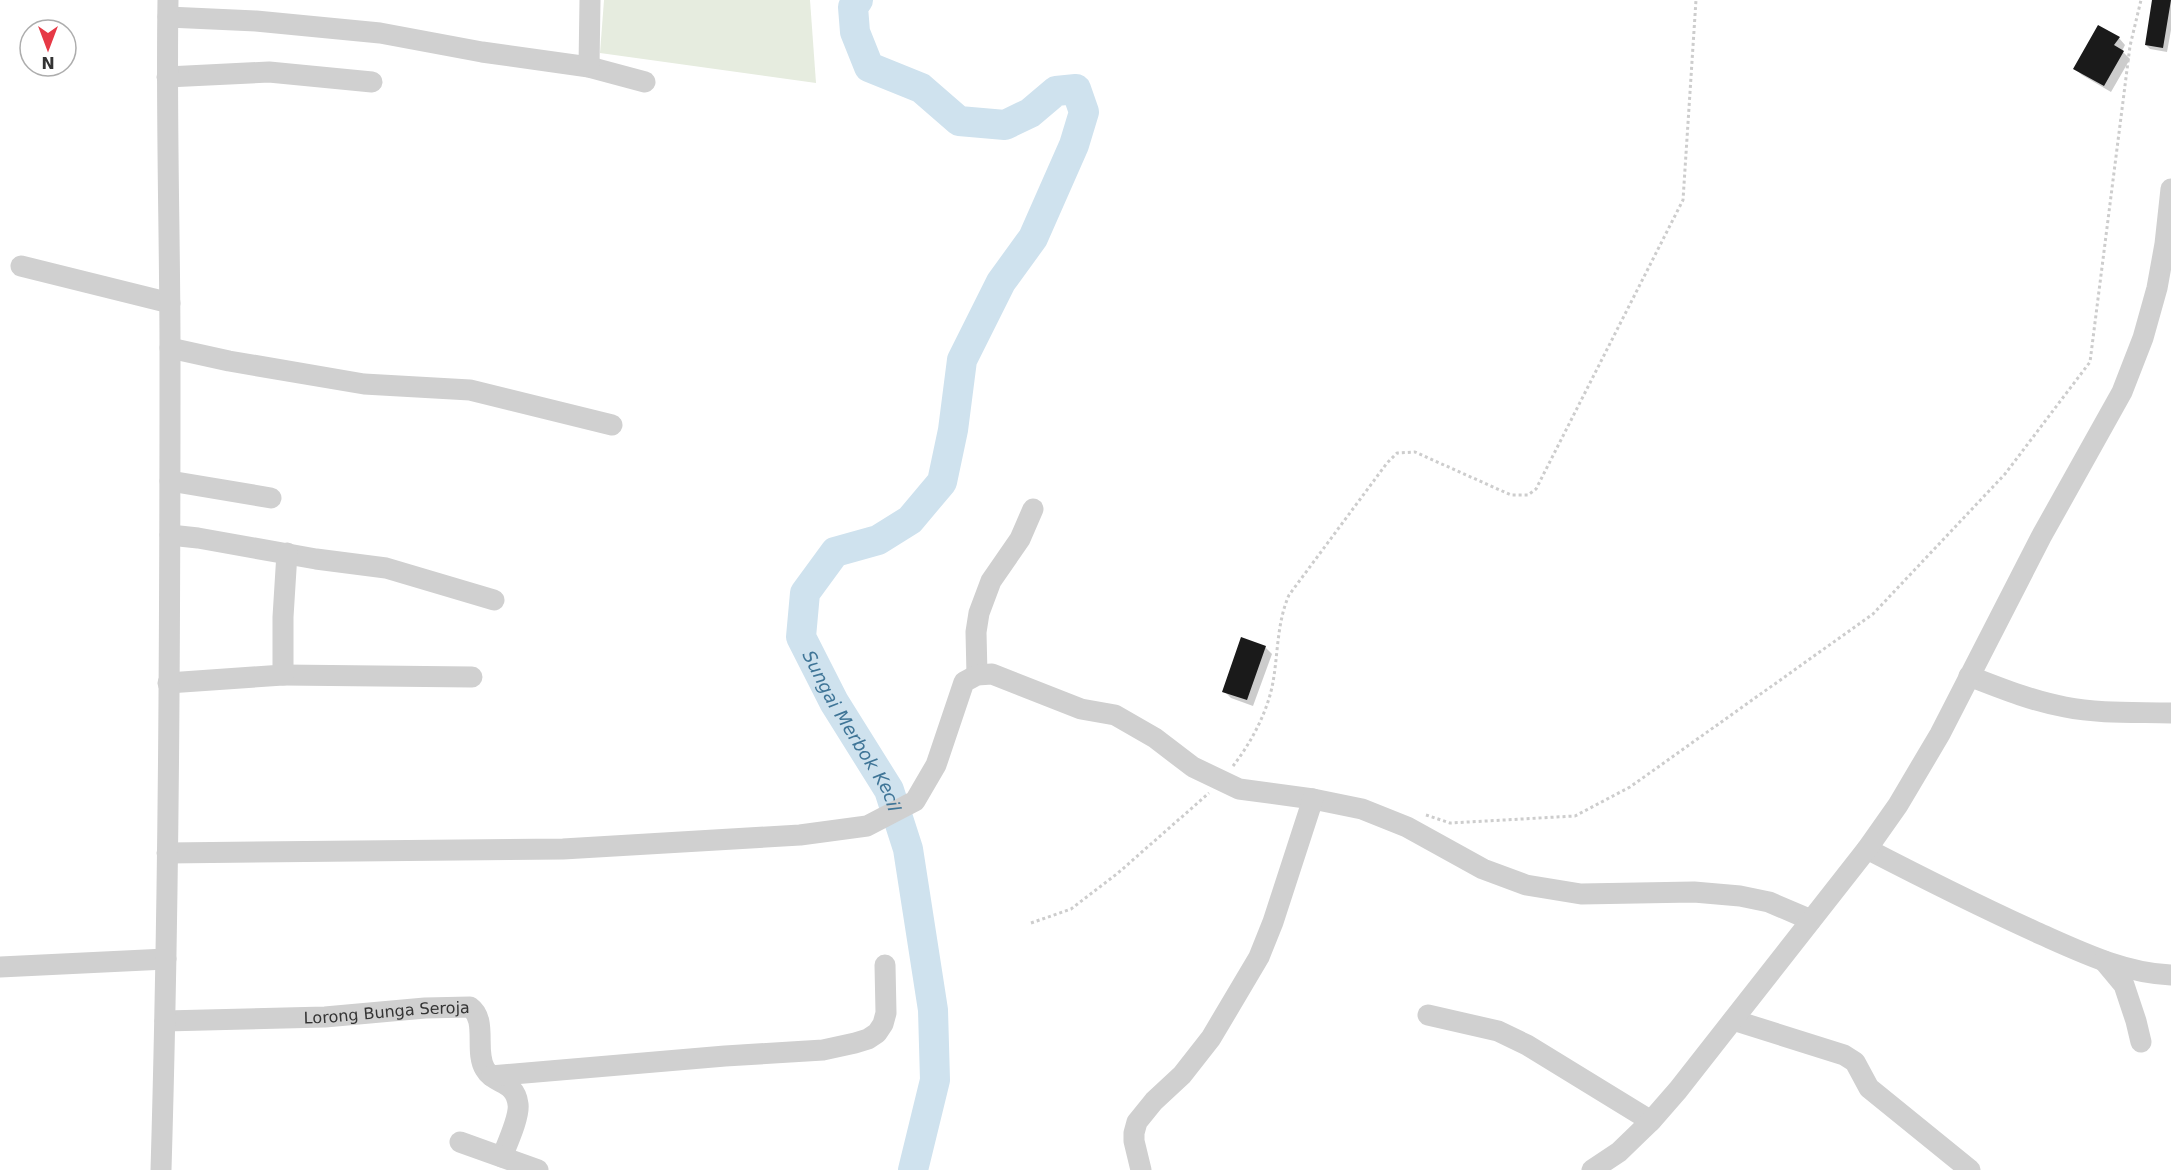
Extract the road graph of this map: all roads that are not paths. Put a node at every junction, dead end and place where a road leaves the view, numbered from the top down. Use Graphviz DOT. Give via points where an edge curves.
graph roads {
  1 [pos="590,0"];
  2 [pos="168,9"];
  3 [pos="589,68"];
  4 [pos="167,77"];
  5 [pos="372,82"];
  6 [pos="645,82"];
  7 [pos="2171,189"];
  8 [pos="21,266"];
  9 [pos="170,303"];
  10 [pos="170,348"];
  11 [pos="612,425"];
  12 [pos="170,481"];
  13 [pos="271,498"];
  14 [pos="1033,508"];
  15 [pos="170,535"];
  16 [pos="287,553"];
  17 [pos="494,600"];
  18 [pos="283,675"];
  19 [pos="977,675"];
  20 [pos="1969,676"];
  21 [pos="472,677"];
  22 [pos="168,683"];
  23 [pos="2171,713"];
  24 [pos="1312,799"];
  25 [pos="1867,849"];
  26 [pos="167,853"];
  27 [pos="1811,920"];
  28 [pos="166,958"];
  29 [pos="2104,961"];
  30 [pos="885,965"];
  31 [pos="0,967"];
  32 [pos="2171,975"];
  33 [pos="1428,1015"];
  34 [pos="1733,1020"];
  35 [pos="165,1021"];
  36 [pos="2141,1042"];
  37 [pos="491,1076"];
  38 [pos="1651,1121"];
  39 [pos="460,1142"];
  40 [pos="502,1157"];
  41 [pos="161,1170"];
  42 [pos="538,1170"];
  43 [pos="1141,1170"];
  44 [pos="1592,1170"];
  45 [pos="1970,1170"];
  1 -- 3 [label="street"];
  2 -- 3 [label="street" via="380,33"];
  2 -- 4 [label="street"];
  3 -- 6 [label="street"];
  4 -- 5 [label="street" via="269,72"];
  4 -- 9 [label="street"];
  7 -- 20 [label="street" via="2157,288 2144,338 2122,392"];
  8 -- 9 [label="street"];
  9 -- 10 [label="street"];
  10 -- 11 [label="street" via="364,384 470,390"];
  10 -- 12 [label="street"];
  12 -- 13 [label="street"];
  12 -- 15 [label="street"];
  14 -- 19 [label="street" via="1020,539 991,581 979,613"];
  15 -- 16 [label="street"];
  15 -- 22 [label="street"];
  16 -- 17 [label="street" via="386,568"];
  16 -- 18 [label="street"];
  18 -- 21 [label="street"];
  18 -- 22 [label="street"];
  19 -- 24 [label="street" via="992,674 1081,710 1115,715 1155,738 1193,767 1239,789"];
  19 -- 26 [label="street" via="963,682 936,765 915,801 867,826 800,835 564,849"];
  20 -- 23 [label="street" via="2067,708"];
  20 -- 25 [label="street" via="1940,734"];
  22 -- 26 [label="street"];
  24 -- 27 [label="street" via="1362,809 1407,827 1483,869 1526,885 1581,894 1684,892 1740,896 1769,902"];
  24 -- 43 [label="street" via="1274,922 1259,957 1211,1038 1137,1122 1134,1141"];
  25 -- 27 [label="street"];
  25 -- 29 [label="street" via="1992,914"];
  26 -- 28 [label="street"];
  27 -- 34 [label="street"];
  28 -- 31 [label="street"];
  28 -- 35 [label="street"];
  29 -- 32 [label="street"];
  29 -- 36 [label="street" via="2124,985"];
  30 -- 37 [label="street" via="883,1024 877,1033 855,1043 823,1050"];
  33 -- 38 [label="street" via="1498,1032 1527,1045"];
  34 -- 38 [label="street"];
  34 -- 45 [label="street" via="1844,1055 1855,1062 1869,1088"];
  35 -- 37 [label="street, Lorong Bunga Seroja" via="325,1017 470,1007 479,1024 482,1063"];
  35 -- 41 [label="street"];
  37 -- 40 [label="street" via="510,1086 519,1107"];
  38 -- 44 [label="street" via="1619,1152"];
  39 -- 40 [label="street"];
  40 -- 42 [label="street"];
}
